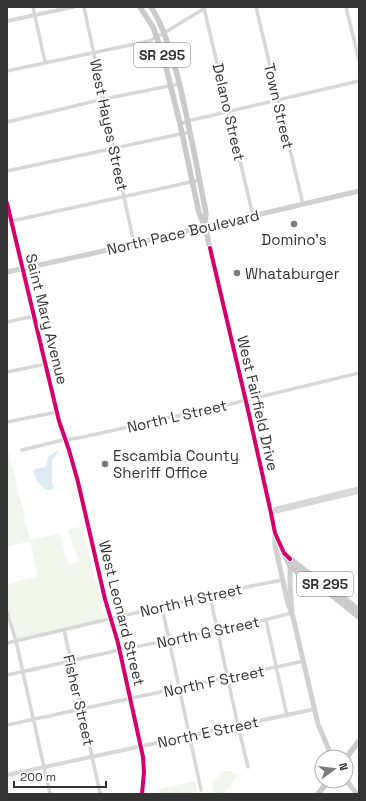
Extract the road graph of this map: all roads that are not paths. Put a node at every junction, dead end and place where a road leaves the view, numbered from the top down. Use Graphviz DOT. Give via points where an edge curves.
graph roads {
  1 [pos="33,7"];
  2 [pos="72,7"];
  3 [pos="84,7"];
  4 [pos="140,7"];
  5 [pos="151,7"];
  6 [pos="197,7"];
  7 [pos="256,7"];
  8 [pos="346,7"];
  9 [pos="205,8"];
  10 [pos="199,11"];
  11 [pos="35,15"];
  12 [pos="7,21"];
  13 [pos="164,33"];
  14 [pos="157,37"];
  15 [pos="94,52"];
  16 [pos="359,61"];
  17 [pos="46,62"];
  18 [pos="7,71"];
  19 [pos="359,81"];
  20 [pos="179,84"];
  21 [pos="170,86"];
  22 [pos="104,99"];
  23 [pos="278,100"];
  24 [pos="229,112"];
  25 [pos="7,122"];
  26 [pos="188,122"];
  27 [pos="180,124"];
  28 [pos="190,132"];
  29 [pos="182,134"];
  30 [pos="114,148"];
  31 [pos="7,171"];
  32 [pos="200,180"];
  33 [pos="193,182"];
  34 [pos="359,191"];
  35 [pos="125,197"];
  36 [pos="7,203"];
  37 [pos="303,204"];
  38 [pos="253,216"];
  39 [pos="9,222"];
  40 [pos="205,227"];
  41 [pos="134,244"];
  42 [pos="22,269"];
  43 [pos="7,272"];
  44 [pos="34,316"];
  45 [pos="7,322"];
  46 [pos="46,364"];
  47 [pos="7,372"];
  48 [pos="359,373"];
  49 [pos="246,400"];
  50 [pos="56,412"];
  51 [pos="7,422"];
  52 [pos="65,441"];
  53 [pos="22,450"];
  54 [pos="359,488"];
  55 [pos="359,492"];
  56 [pos="271,511"];
  57 [pos="275,533"];
  58 [pos="284,553"];
  59 [pos="290,559"];
  60 [pos="290,566"];
  61 [pos="282,580"];
  62 [pos="210,596"];
  63 [pos="162,607"];
  64 [pos="359,610"];
  65 [pos="7,612"];
  66 [pos="292,613"];
  67 [pos="359,617"];
  68 [pos="111,619"];
  69 [pos="266,620"];
  70 [pos="64,630"];
  71 [pos="218,630"];
  72 [pos="169,640"];
  73 [pos="16,641"];
  74 [pos="7,643"];
  75 [pos="120,650"];
  76 [pos="70,661"];
  77 [pos="304,661"];
  78 [pos="276,668"];
  79 [pos="22,672"];
  80 [pos="7,675"];
  81 [pos="228,678"];
  82 [pos="179,688"];
  83 [pos="130,698"];
  84 [pos="81,709"];
  85 [pos="315,709"];
  86 [pos="287,716"];
  87 [pos="33,719"];
  88 [pos="7,725"];
  89 [pos="238,726"];
  90 [pos="189,736"];
  91 [pos="359,741"];
  92 [pos="141,747"];
  93 [pos="328,749"];
  94 [pos="353,749"];
  95 [pos="92,757"];
  96 [pos="44,767"];
  97 [pos="248,767"];
  98 [pos="7,775"];
  99 [pos="201,790"];
  100 [pos="100,793"];
  101 [pos="50,794"];
  102 [pos="142,794"];
  1 -- 11 [label="street"];
  2 -- 11 [label="street"];
  3 -- 15 [label="street, West Hayes Street"];
  4 -- 14 [label="main road, West Fairfield Drive / SR 295"];
  5 -- 13 [label="main road, West Fairfield Drive / SR 295"];
  6 -- 10 [label="street"];
  7 -- 23 [label="street, Town Street"];
  8 -- 16 [label="street"];
  9 -- 10 [label="street"];
  9 -- 24 [label="street, Delano Street"];
  10 -- 13 [label="street"];
  11 -- 12 [label="street"];
  11 -- 17 [label="street"];
  13 -- 14 [label="street"];
  13 -- 20 [label="main road, West Fairfield Drive / SR 295"];
  14 -- 15 [label="street"];
  14 -- 21 [label="main road, West Fairfield Drive / SR 295"];
  15 -- 17 [label="street"];
  15 -- 22 [label="street, West Hayes Street"];
  17 -- 18 [label="street"];
  19 -- 23 [label="street"];
  20 -- 21 [label="street"];
  20 -- 26 [label="main road, West Fairfield Drive / SR 295"];
  21 -- 22 [label="street"];
  21 -- 27 [label="main road, West Fairfield Drive / SR 295"];
  22 -- 25 [label="street"];
  22 -- 30 [label="street, West Hayes Street"];
  23 -- 24 [label="street"];
  23 -- 37 [label="street, Town Street"];
  24 -- 26 [label="street"];
  24 -- 38 [label="street, Delano Street"];
  26 -- 27 [label="street"];
  26 -- 28 [label="main road, West Fairfield Drive / SR 295"];
  27 -- 29 [label="main road, West Fairfield Drive / SR 295"];
  28 -- 29 [label="street"];
  28 -- 32 [label="main road, West Fairfield Drive / SR 295"];
  29 -- 30 [label="street"];
  29 -- 33 [label="main road, West Fairfield Drive / SR 295"];
  30 -- 31 [label="street"];
  30 -- 35 [label="street, West Hayes Street"];
  32 -- 33 [label="street"];
  32 -- 40 [label="main road, West Fairfield Drive / SR 295" via="206,213"];
  33 -- 35 [label="street"];
  33 -- 40 [label="main road, West Fairfield Drive / SR 295" via="199,213"];
  34 -- 37 [label="main road, North Pace Boulevard"];
  35 -- 39 [label="street"];
  35 -- 41 [label="street, West Hayes Street"];
  36 -- 39 [label="street, Saint Mary Avenue"];
  37 -- 38 [label="main road, North Pace Boulevard"];
  38 -- 40 [label="main road, North Pace Boulevard"];
  39 -- 42 [label="street, Saint Mary Avenue"];
  40 -- 41 [label="main road, North Pace Boulevard"];
  40 -- 49 [label="main road, West Fairfield Drive / SR 295"];
  41 -- 42 [label="main road, North Pace Boulevard"];
  42 -- 43 [label="main road, North Pace Boulevard"];
  42 -- 44 [label="street, Saint Mary Avenue"];
  44 -- 45 [label="street"];
  44 -- 46 [label="street, Saint Mary Avenue"];
  46 -- 47 [label="street"];
  46 -- 50 [label="street, Saint Mary Avenue"];
  48 -- 49 [label="street, North L Street"];
  49 -- 52 [label="street, North L Street"];
  49 -- 56 [label="main road, West Fairfield Drive / SR 295"];
  50 -- 51 [label="street"];
  50 -- 52 [label="street, Saint Mary Avenue"];
  52 -- 53 [label="street"];
  52 -- 68 [label="street, West Leonard Street" via="78,482"];
  54 -- 56 [label="street"];
  55 -- 56 [label="street"];
  56 -- 57 [label="main road, West Fairfield Drive / SR 295"];
  57 -- 58 [label="main road, West Fairfield Drive / SR 295"];
  57 -- 61 [label="main road"];
  58 -- 59 [label="main road, West Fairfield Drive / SR 295"];
  58 -- 60 [label="main road, SR 295"];
  59 -- 60 [label="main road"];
  59 -- 64 [label="main road, West Fairfield Drive / SR 295"];
  60 -- 66 [label="main road"];
  60 -- 67 [label="main road, SR 295"];
  61 -- 62 [label="street, North H Street"];
  61 -- 66 [label="main road"];
  62 -- 63 [label="street, North H Street"];
  62 -- 71 [label="street"];
  63 -- 68 [label="street, North H Street"];
  63 -- 72 [label="street"];
  65 -- 73 [label="street"];
  66 -- 69 [label="street, North G Street"];
  66 -- 77 [label="main road"];
  68 -- 70 [label="street, North H Street"];
  68 -- 75 [label="street, West Leonard Street"];
  69 -- 71 [label="street, North G Street"];
  69 -- 78 [label="street"];
  70 -- 73 [label="street, North H Street"];
  70 -- 76 [label="street, Fisher Street"];
  71 -- 72 [label="street, North G Street"];
  71 -- 81 [label="street"];
  72 -- 75 [label="street, North G Street"];
  72 -- 82 [label="street"];
  73 -- 74 [label="street, North H Street"];
  73 -- 79 [label="street"];
  75 -- 76 [label="street, North G Street"];
  75 -- 83 [label="street, West Leonard Street"];
  76 -- 79 [label="street, North G Street"];
  76 -- 84 [label="street, Fisher Street"];
  77 -- 78 [label="street, North F Street"];
  77 -- 85 [label="main road"];
  78 -- 81 [label="street, North F Street"];
  78 -- 86 [label="street"];
  79 -- 80 [label="street, North G Street"];
  79 -- 87 [label="street"];
  81 -- 82 [label="street, North F Street"];
  81 -- 89 [label="street"];
  82 -- 83 [label="street, North F Street"];
  82 -- 90 [label="street"];
  83 -- 84 [label="street, North F Street"];
  83 -- 92 [label="street, West Leonard Street"];
  84 -- 87 [label="street, North F Street"];
  84 -- 95 [label="street, Fisher Street"];
  85 -- 86 [label="street, North E Street"];
  85 -- 93 [label="main road"];
  86 -- 89 [label="street, North E Street"];
  87 -- 88 [label="street, North F Street"];
  87 -- 96 [label="street"];
  89 -- 90 [label="street, North E Street"];
  89 -- 97 [label="street"];
  90 -- 92 [label="street, North E Street"];
  90 -- 99 [label="street"];
  91 -- 94 [label="main road"];
  92 -- 95 [label="street, North E Street"];
  92 -- 102 [label="street, West Leonard Street" via="144,772"];
  95 -- 96 [label="street, North E Street"];
  95 -- 100 [label="street, Fisher Street"];
  96 -- 98 [label="street, North E Street"];
  96 -- 101 [label="street"];
}
